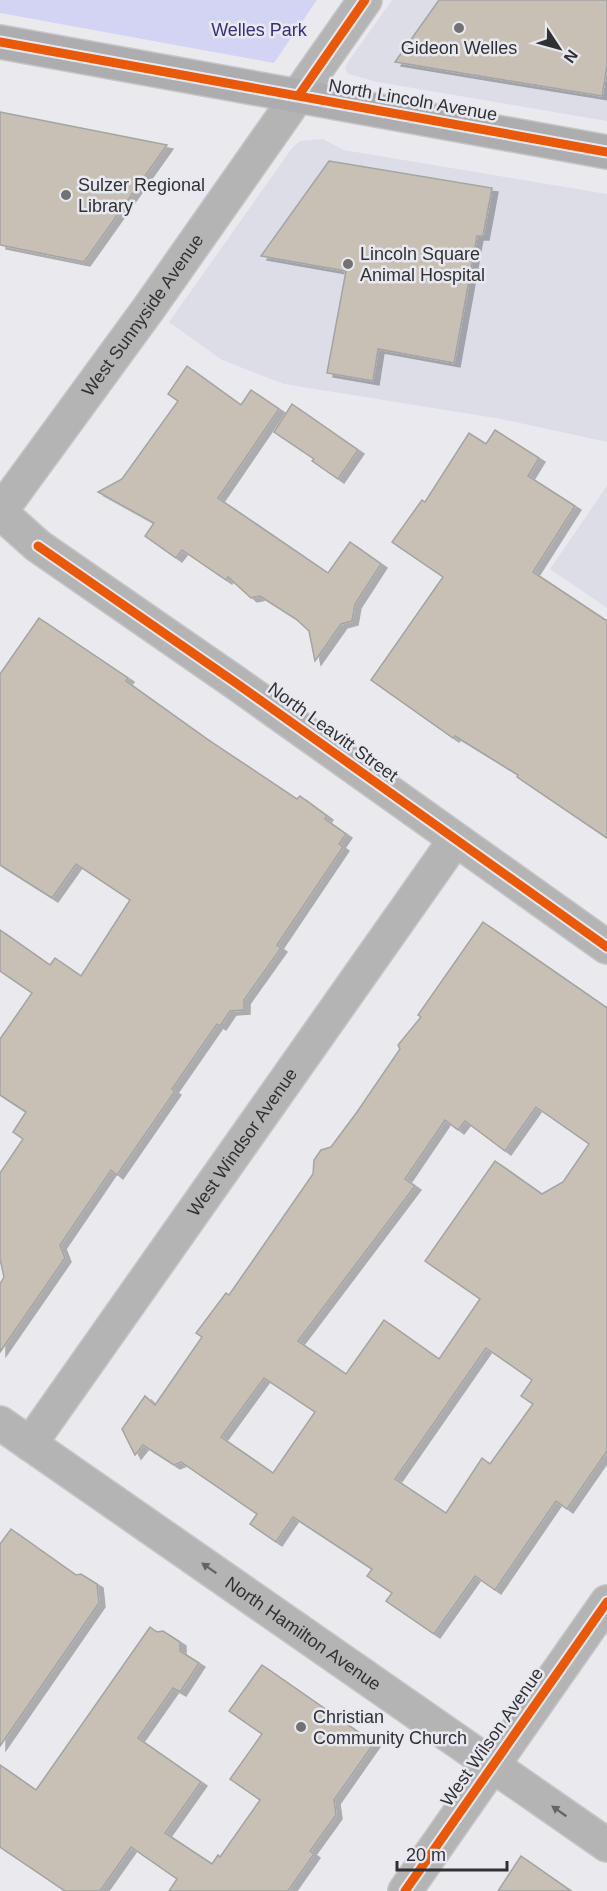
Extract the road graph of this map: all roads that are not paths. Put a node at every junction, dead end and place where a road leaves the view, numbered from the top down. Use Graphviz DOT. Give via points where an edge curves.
graph roads {
  1 [pos="365,0"];
  2 [pos="0,42"];
  3 [pos="299,95"];
  4 [pos="607,152"];
  5 [pos="0,512"];
  6 [pos="454,840"];
  7 [pos="607,947"];
  8 [pos="0,1423"];
  9 [pos="30,1444"];
  10 [pos="607,1602"];
  11 [pos="493,1765"];
  12 [pos="607,1845"];
  13 [pos="405,1891"];
  1 -- 3 [label="street, West Sunnyside Avenue"];
  2 -- 3 [label="main road, North Lincoln Avenue"];
  3 -- 4 [label="main road, North Lincoln Avenue"];
  3 -- 5 [label="street, West Sunnyside Avenue"];
  5 -- 6 [label="street, North Leavitt Street" via="38,546"];
  6 -- 7 [label="street, North Leavitt Street"];
  6 -- 9 [label="street, West Windsor Avenue"];
  8 -- 9 [label="street, North Hamilton Avenue"];
  11 -- 9 [label="street, North Hamilton Avenue, one-way"];
  10 -- 11 [label="street, West Wilson Avenue"];
  12 -- 11 [label="street, North Hamilton Avenue, one-way"];
  11 -- 13 [label="street, West Wilson Avenue"];
}
